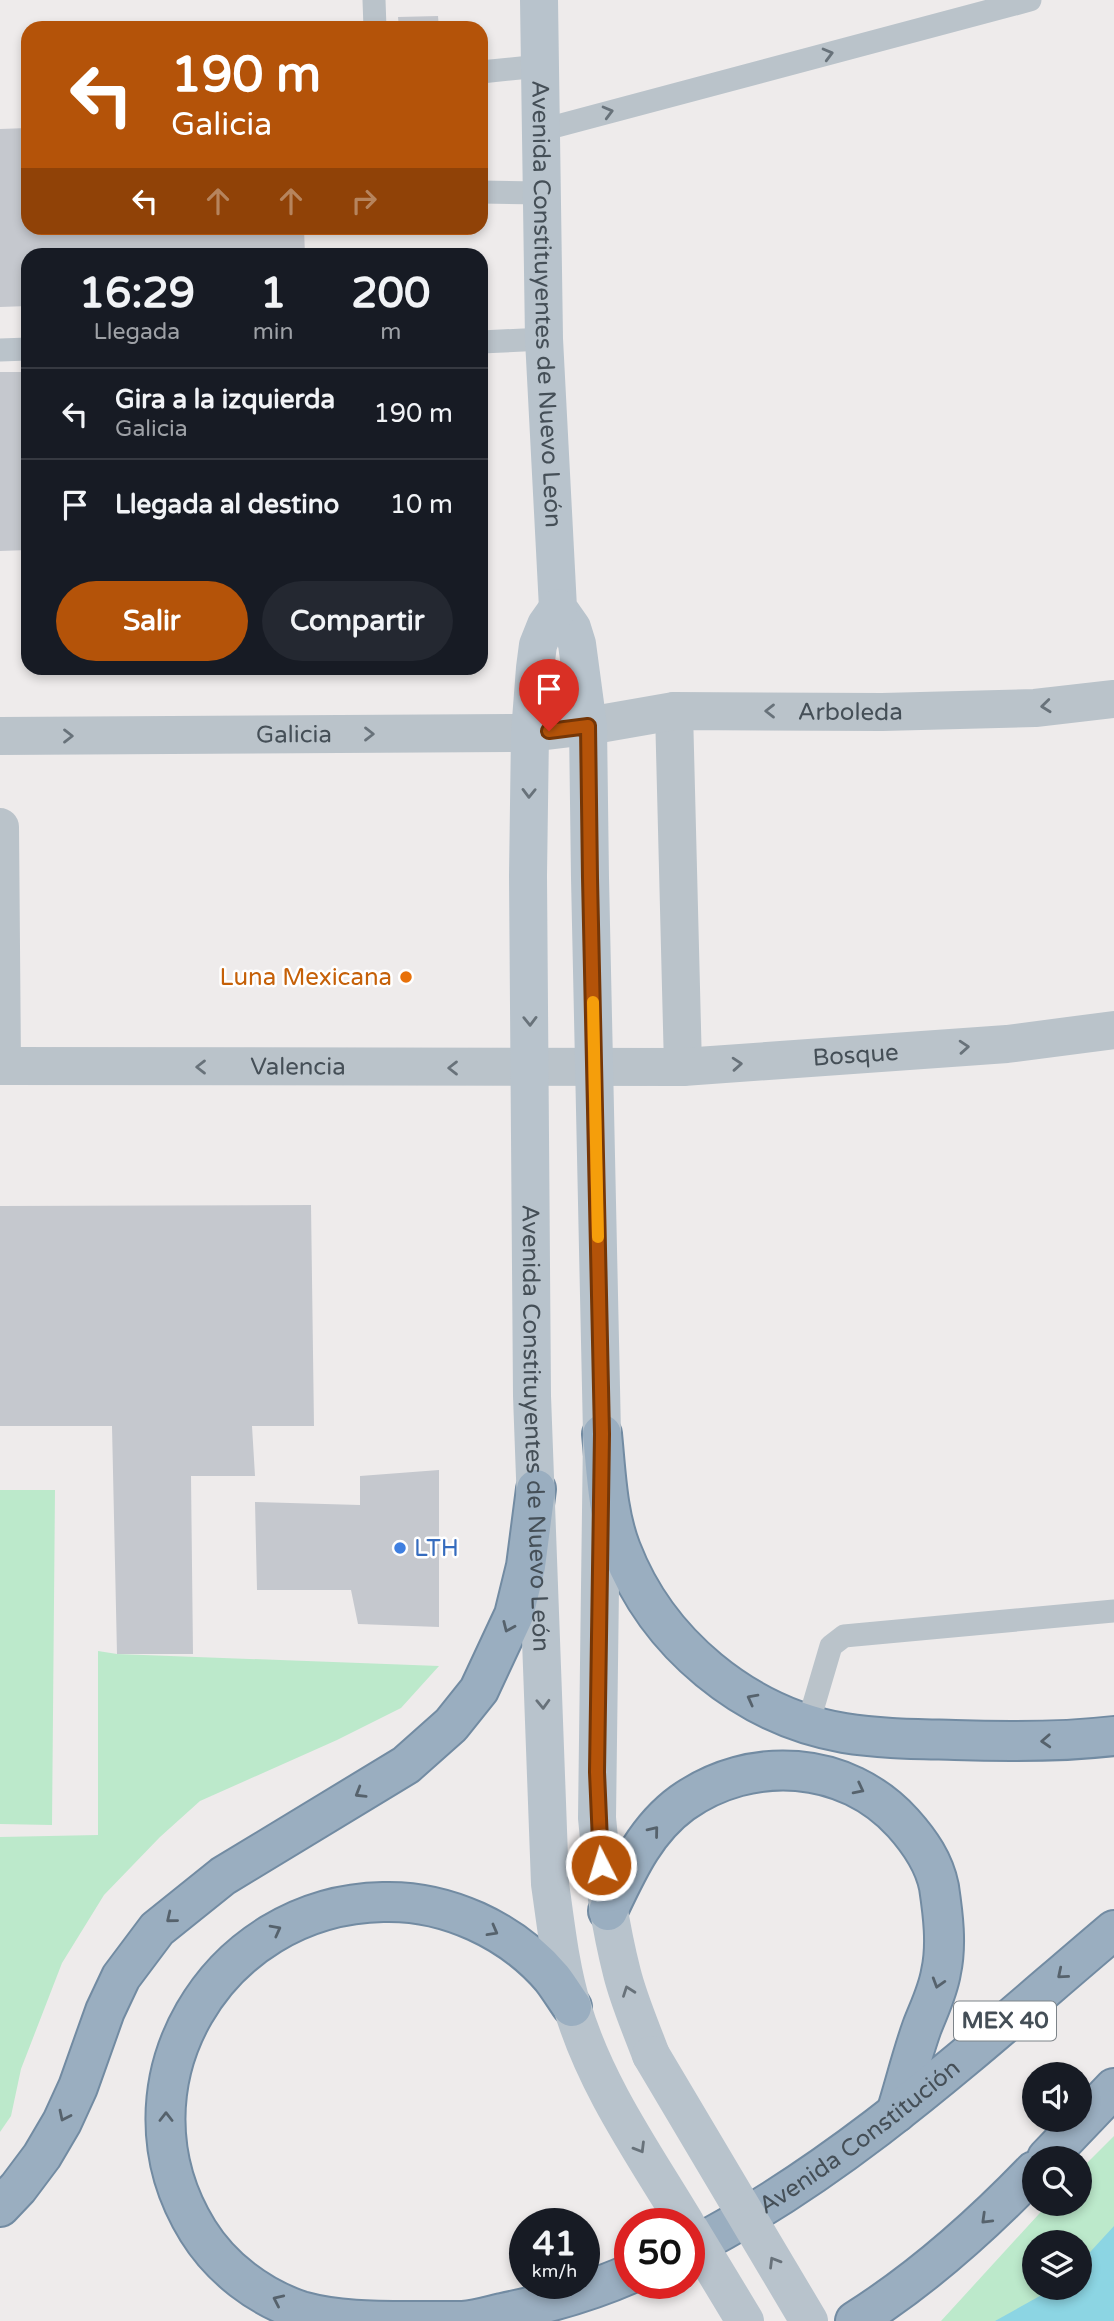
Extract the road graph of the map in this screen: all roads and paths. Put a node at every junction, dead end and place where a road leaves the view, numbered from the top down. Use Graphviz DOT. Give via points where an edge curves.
graph roads {
  1 [pos="374,0"];
  2 [pos="538,0"];
  3 [pos="1030,0"];
  4 [pos="375,21"];
  5 [pos="540,66"];
  6 [pos="488,71"];
  7 [pos="542,130"];
  8 [pos="488,192"];
  9 [pos="541,193"];
  10 [pos="544,339"];
  11 [pos="488,342"];
  12 [pos="21,349"];
  13 [pos="0,350"];
  14 [pos="558,608"];
  15 [pos="1114,699"];
  16 [pos="674,711"];
  17 [pos="588,726"];
  18 [pos="530,733"];
  19 [pos="0,736"];
  20 [pos="0,827"];
  21 [pos="1114,1030"];
  22 [pos="1,1066"];
  23 [pos="683,1067"];
  24 [pos="530,1068"];
  25 [pos="595,1069"];
  26 [pos="602,1434"];
  27 [pos="536,1489"];
  28 [pos="1114,1611"];
  29 [pos="807,1724"];
  30 [pos="1114,1736"];
  31 [pos="608,1911"];
  32 [pos="1114,1930"];
  33 [pos="572,2007"];
  34 [pos="1114,2088"];
  35 [pos="896,2113"];
  36 [pos="1058,2146"];
  37 [pos="1022,2183"];
  38 [pos="0,2207"];
  39 [pos="676,2208"];
  40 [pos="705,2240"];
  41 [pos="705,2255"];
  42 [pos="614,2280"];
  43 [pos="465,2321"];
  44 [pos="745,2321"];
  45 [pos="809,2321"];
  46 [pos="855,2321"];
  1 -- 4 [label="lane"];
  2 -- 5 [label="main road, Avenida Constituyentes de Nuevo León"];
  7 -- 3 [label="lane, one-way"];
  5 -- 6 [label="lane"];
  5 -- 7 [label="main road, Avenida Constituyentes de Nuevo León"];
  7 -- 9 [label="main road, Avenida Constituyentes de Nuevo León"];
  8 -- 9 [label="lane"];
  9 -- 10 [label="main road, Avenida Constituyentes de Nuevo León"];
  10 -- 11 [label="lane"];
  10 -- 14 [label="main road, Avenida Constituyentes de Nuevo León"];
  12 -- 13 [label="lane"];
  14 -- 17 [label="main road, Avenida Constituyentes de Nuevo León" via="577,644"];
  14 -- 18 [label="main road, Avenida Constituyentes de Nuevo León" via="538,645"];
  15 -- 16 [label="street, Arboleda, one-way" via="1035,708"];
  16 -- 17 [label="street, Arboleda"];
  16 -- 23 [label="street"];
  17 -- 18 [label="street, Galicia"];
  17 -- 25 [label="main road, Avenida Constituyentes de Nuevo León"];
  19 -- 18 [label="street, Galicia, one-way"];
  18 -- 24 [label="main road, Avenida Constituyentes de Nuevo León, one-way"];
  20 -- 22 [label="street"];
  23 -- 21 [label="street, Bosque, one-way" via="1007,1044"];
  24 -- 22 [label="street, Valencia, one-way"];
  23 -- 25 [label="street, Bosque"];
  24 -- 25 [label="street, Valencia"];
  24 -- 27 [label="main road, Avenida Constituyentes de Nuevo León"];
  25 -- 26 [label="main road, Avenida Constituyentes de Nuevo León"];
  29 -- 26 [label="highway, one-way" via="773,1711 709,1671 657,1615 620,1548 610,1508"];
  26 -- 31 [label="main road, Avenida Constituyentes de Nuevo León" via="597,1795"];
  27 -- 33 [label="main road, Avenida Constituyentes de Nuevo León, one-way" via="550,1884"];
  27 -- 38 [label="highway, one-way" via="514,1615 479,1689 451,1726 405,1765 223,1876 157,1929 121,1977 78,2087 42,2156"];
  28 -- 29 [label="lane" via="844,1636 831,1646"];
  30 -- 29 [label="highway, one-way" via="1020,1742 893,1738"];
  31 -- 35 [label="highway, one-way" via="633,1859 656,1826 681,1803 709,1787 762,1770 792,1769 847,1783 872,1796 916,1837 933,1864 942,1913 942,1971"];
  45 -- 31 [label="main road, Avenida Constituyentes de Nuevo León, one-way, bridge" via="651,2055 622,1976"];
  32 -- 35 [label="highway, Avenida Constitución / MEX 40, one-way"];
  33 -- 39 [label="main road, Avenida Constituyentes de Nuevo León, one-way" via="605,2089"];
  43 -- 33 [label="highway, one-way" via="342,2321 300,2311 233,2274 208,2247 176,2184 165,2113 179,2043 214,1982 265,1936 296,1919 364,1902 400,1901 434,1907 488,1927 527,1953"];
  34 -- 36 [label="highway"];
  35 -- 40 [label="highway, Avenida Constitución / MEX 40" via="787,2192"];
  37 -- 46 [label="highway, one-way" via="927,2270"];
  41 -- 44 [label="main road, bridge"];
  42 -- 43 [label="highway" via="570,2296"];
}
